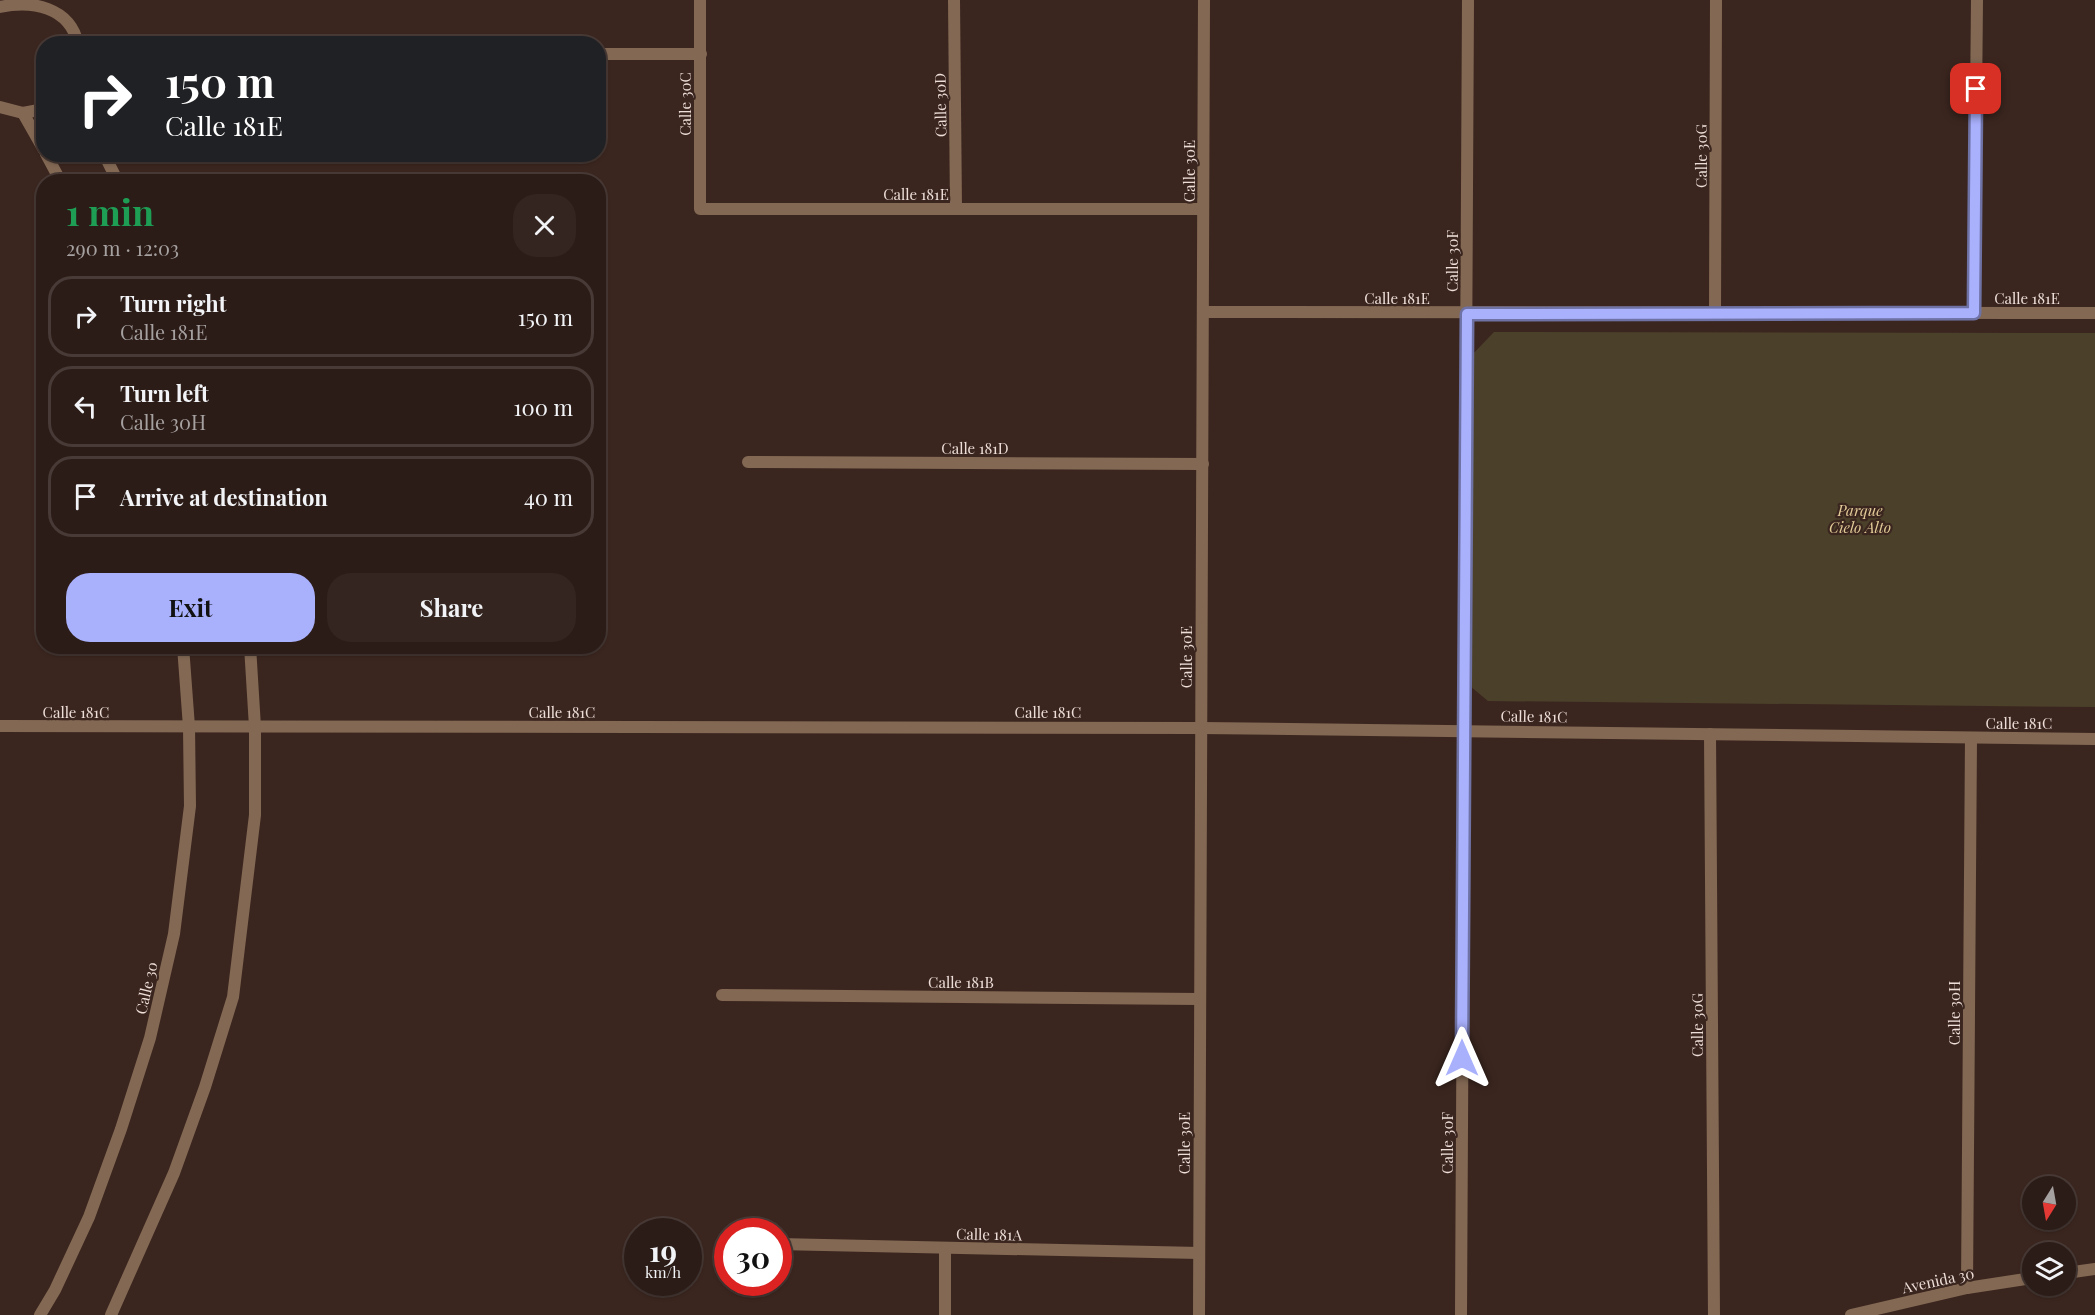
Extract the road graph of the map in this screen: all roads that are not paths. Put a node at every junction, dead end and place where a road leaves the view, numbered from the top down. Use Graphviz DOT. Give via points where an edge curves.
graph roads {
  1 [pos="700,0"];
  2 [pos="954,0"];
  3 [pos="1204,0"];
  4 [pos="1468,0"];
  5 [pos="1716,0"];
  6 [pos="1977,0"];
  7 [pos="0,7"];
  8 [pos="76,36"];
  9 [pos="606,54"];
  10 [pos="701,54"];
  11 [pos="0,107"];
  12 [pos="36,111"];
  13 [pos="23,113"];
  14 [pos="36,136"];
  15 [pos="700,209"];
  16 [pos="956,209"];
  17 [pos="1203,209"];
  18 [pos="1203,312"];
  19 [pos="1716,313"];
  20 [pos="1974,313"];
  21 [pos="2095,313"];
  22 [pos="1467,314"];
  23 [pos="748,462"];
  24 [pos="1203,464"];
  25 [pos="184,654"];
  26 [pos="250,654"];
  27 [pos="0,726"];
  28 [pos="189,727"];
  29 [pos="255,727"];
  30 [pos="1201,728"];
  31 [pos="1464,730"];
  32 [pos="1710,734"];
  33 [pos="1971,738"];
  34 [pos="2095,739"];
  35 [pos="722,995"];
  36 [pos="1200,999"];
  37 [pos="792,1244"];
  38 [pos="945,1248"];
  39 [pos="1199,1253"];
  40 [pos="2095,1269"];
  41 [pos="2076,1272"];
  42 [pos="2022,1280"];
  43 [pos="1967,1288"];
  44 [pos="40,1315"];
  45 [pos="111,1315"];
  46 [pos="945,1315"];
  47 [pos="1199,1315"];
  48 [pos="1461,1315"];
  49 [pos="1714,1315"];
  50 [pos="1851,1315"];
  1 -- 10 [label="street, Calle 30C"];
  2 -- 16 [label="street, Calle 30D"];
  3 -- 17 [label="street, Calle 30E"];
  4 -- 22 [label="street, Calle 30F"];
  5 -- 19 [label="street, Calle 30G"];
  6 -- 20 [label="street"];
  7 -- 8 [label="street" via="16,2 52,9 66,20"];
  9 -- 10 [label="street"];
  10 -- 15 [label="street, Calle 30C"];
  11 -- 13 [label="street"];
  12 -- 13 [label="street"];
  13 -- 14 [label="street"];
  15 -- 16 [label="street, Calle 181E"];
  16 -- 17 [label="street, Calle 181E"];
  17 -- 18 [label="street, Calle 30E"];
  18 -- 22 [label="street, Calle 181E"];
  18 -- 24 [label="street, Calle 30E"];
  19 -- 20 [label="street, Calle 181E"];
  19 -- 22 [label="street, Calle 181E"];
  20 -- 21 [label="street, Calle 181E"];
  22 -- 31 [label="street, Calle 30F"];
  23 -- 24 [label="street, Calle 181D"];
  24 -- 30 [label="street, Calle 30E"];
  25 -- 28 [label="street, Calle 30"];
  26 -- 29 [label="street"];
  27 -- 28 [label="street, Calle 181C"];
  28 -- 29 [label="street, Calle 181C"];
  28 -- 44 [label="street, Calle 30" via="190,806 174,934 150,1038 89,1217"];
  29 -- 30 [label="street, Calle 181C"];
  29 -- 45 [label="street" via="255,815 233,997 174,1173"];
  30 -- 31 [label="street, Calle 181C"];
  30 -- 36 [label="street, Calle 30E"];
  31 -- 32 [label="street, Calle 181C"];
  31 -- 48 [label="street, Calle 30F"];
  32 -- 33 [label="street, Calle 181C"];
  32 -- 49 [label="street, Calle 30G"];
  33 -- 34 [label="street, Calle 181C"];
  33 -- 43 [label="street, Calle 30H"];
  35 -- 36 [label="street, Calle 181B"];
  36 -- 39 [label="street, Calle 30E"];
  37 -- 38 [label="street, Calle 181A"];
  38 -- 39 [label="street, Calle 181A"];
  38 -- 46 [label="street"];
  39 -- 47 [label="street, Calle 30E"];
  40 -- 41 [label="street"];
  42 -- 43 [label="street, Avenida 30"];
  43 -- 50 [label="street, Avenida 30"];
}
